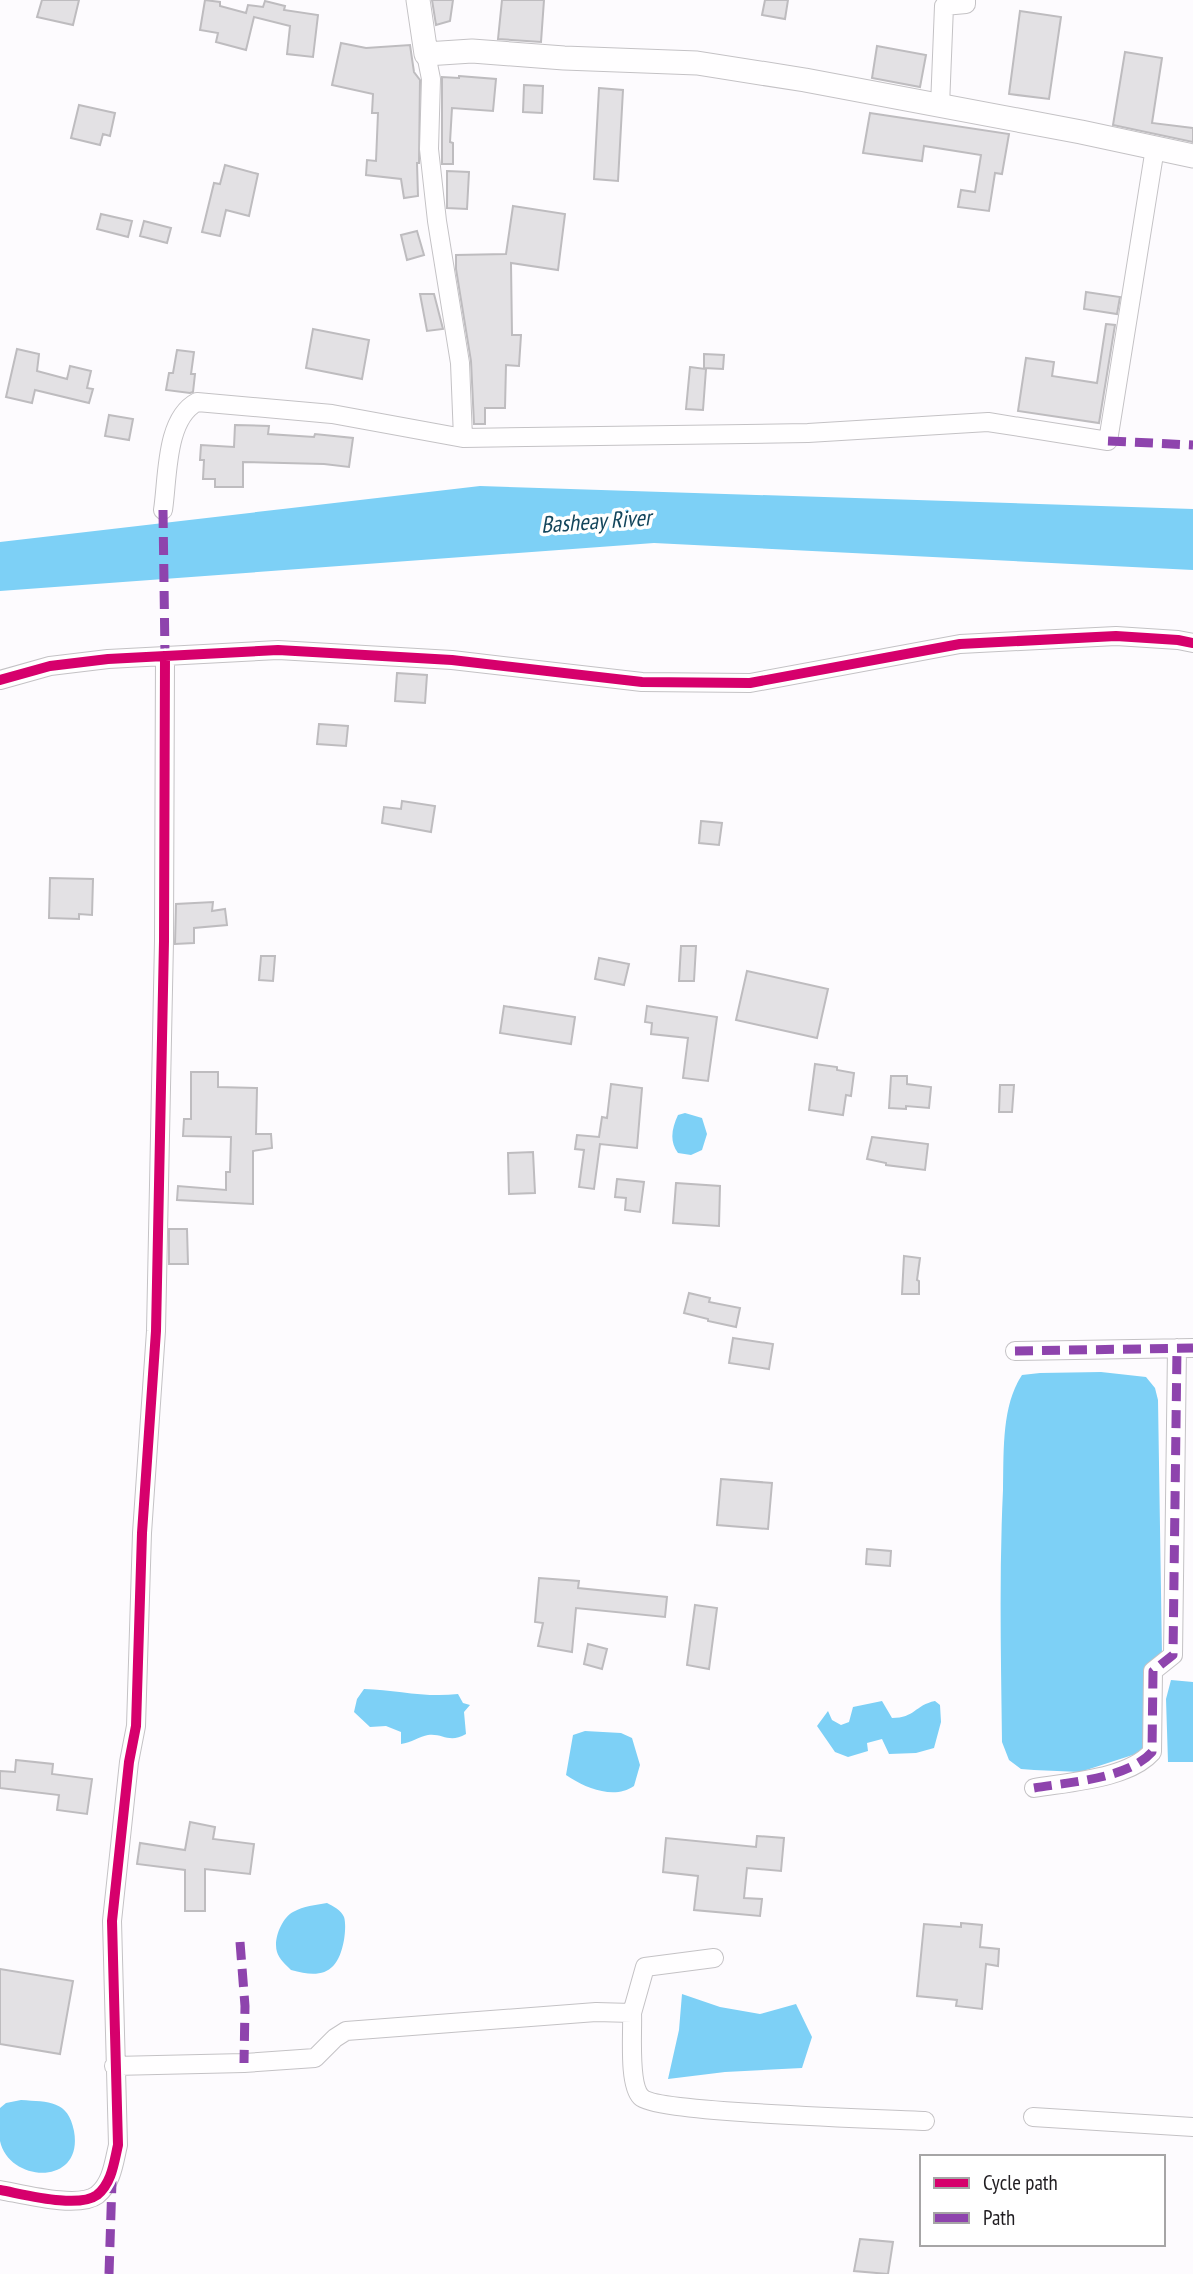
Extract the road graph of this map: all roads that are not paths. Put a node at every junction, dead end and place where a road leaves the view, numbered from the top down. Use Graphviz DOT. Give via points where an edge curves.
graph roads {
  1 [pos="418,0"];
  2 [pos="966,0"];
  3 [pos="426,54"];
  4 [pos="940,106"];
  5 [pos="1155,148"];
  6 [pos="1193,156"];
  7 [pos="463,438"];
  8 [pos="163,510"];
  9 [pos="1193,643"];
  10 [pos="165,656"];
  11 [pos="0,680"];
  12 [pos="1185,1348"];
  13 [pos="1014,1351"];
  14 [pos="1034,1788"];
  15 [pos="714,1958"];
  16 [pos="632,2013"];
  17 [pos="114,2066"];
  18 [pos="1033,2117"];
  19 [pos="925,2121"];
  20 [pos="1193,2127"];
  21 [pos="0,2190"];
  1 -- 3 [label="street"];
  2 -- 4 [label="street" via="966,4 944,6"];
  3 -- 4 [label="street" via="472,51 697,63"];
  3 -- 7 [label="street" via="431,79 429,149 460,363"];
  4 -- 5 [label="street"];
  5 -- 6 [label="street"];
  5 -- 7 [label="street" via="1108,441 988,422 782,434"];
  7 -- 8 [label="street" via="332,414 197,402 174,428"];
  9 -- 10 [label="street" via="1116,636 960,644 750,683 642,682 452,660 278,650"];
  10 -- 11 [label="street" via="50,666"];
  10 -- 17 [label="street" via="156,1331 142,1533 136,1726 112,1921"];
  12 -- 13 [label="street"];
  12 -- 14 [label="street" via="1173,1655 1153,1671 1152,1752 1144,1761 1117,1773"];
  15 -- 16 [label="street" via="645,1968"];
  16 -- 17 [label="street" via="346,2031 315,2058"];
  16 -- 19 [label="street" via="634,2079 641,2097 649,2103"];
  17 -- 21 [label="street" via="118,2145 112,2174 97,2195 76,2202"];
  18 -- 20 [label="street"];
}
